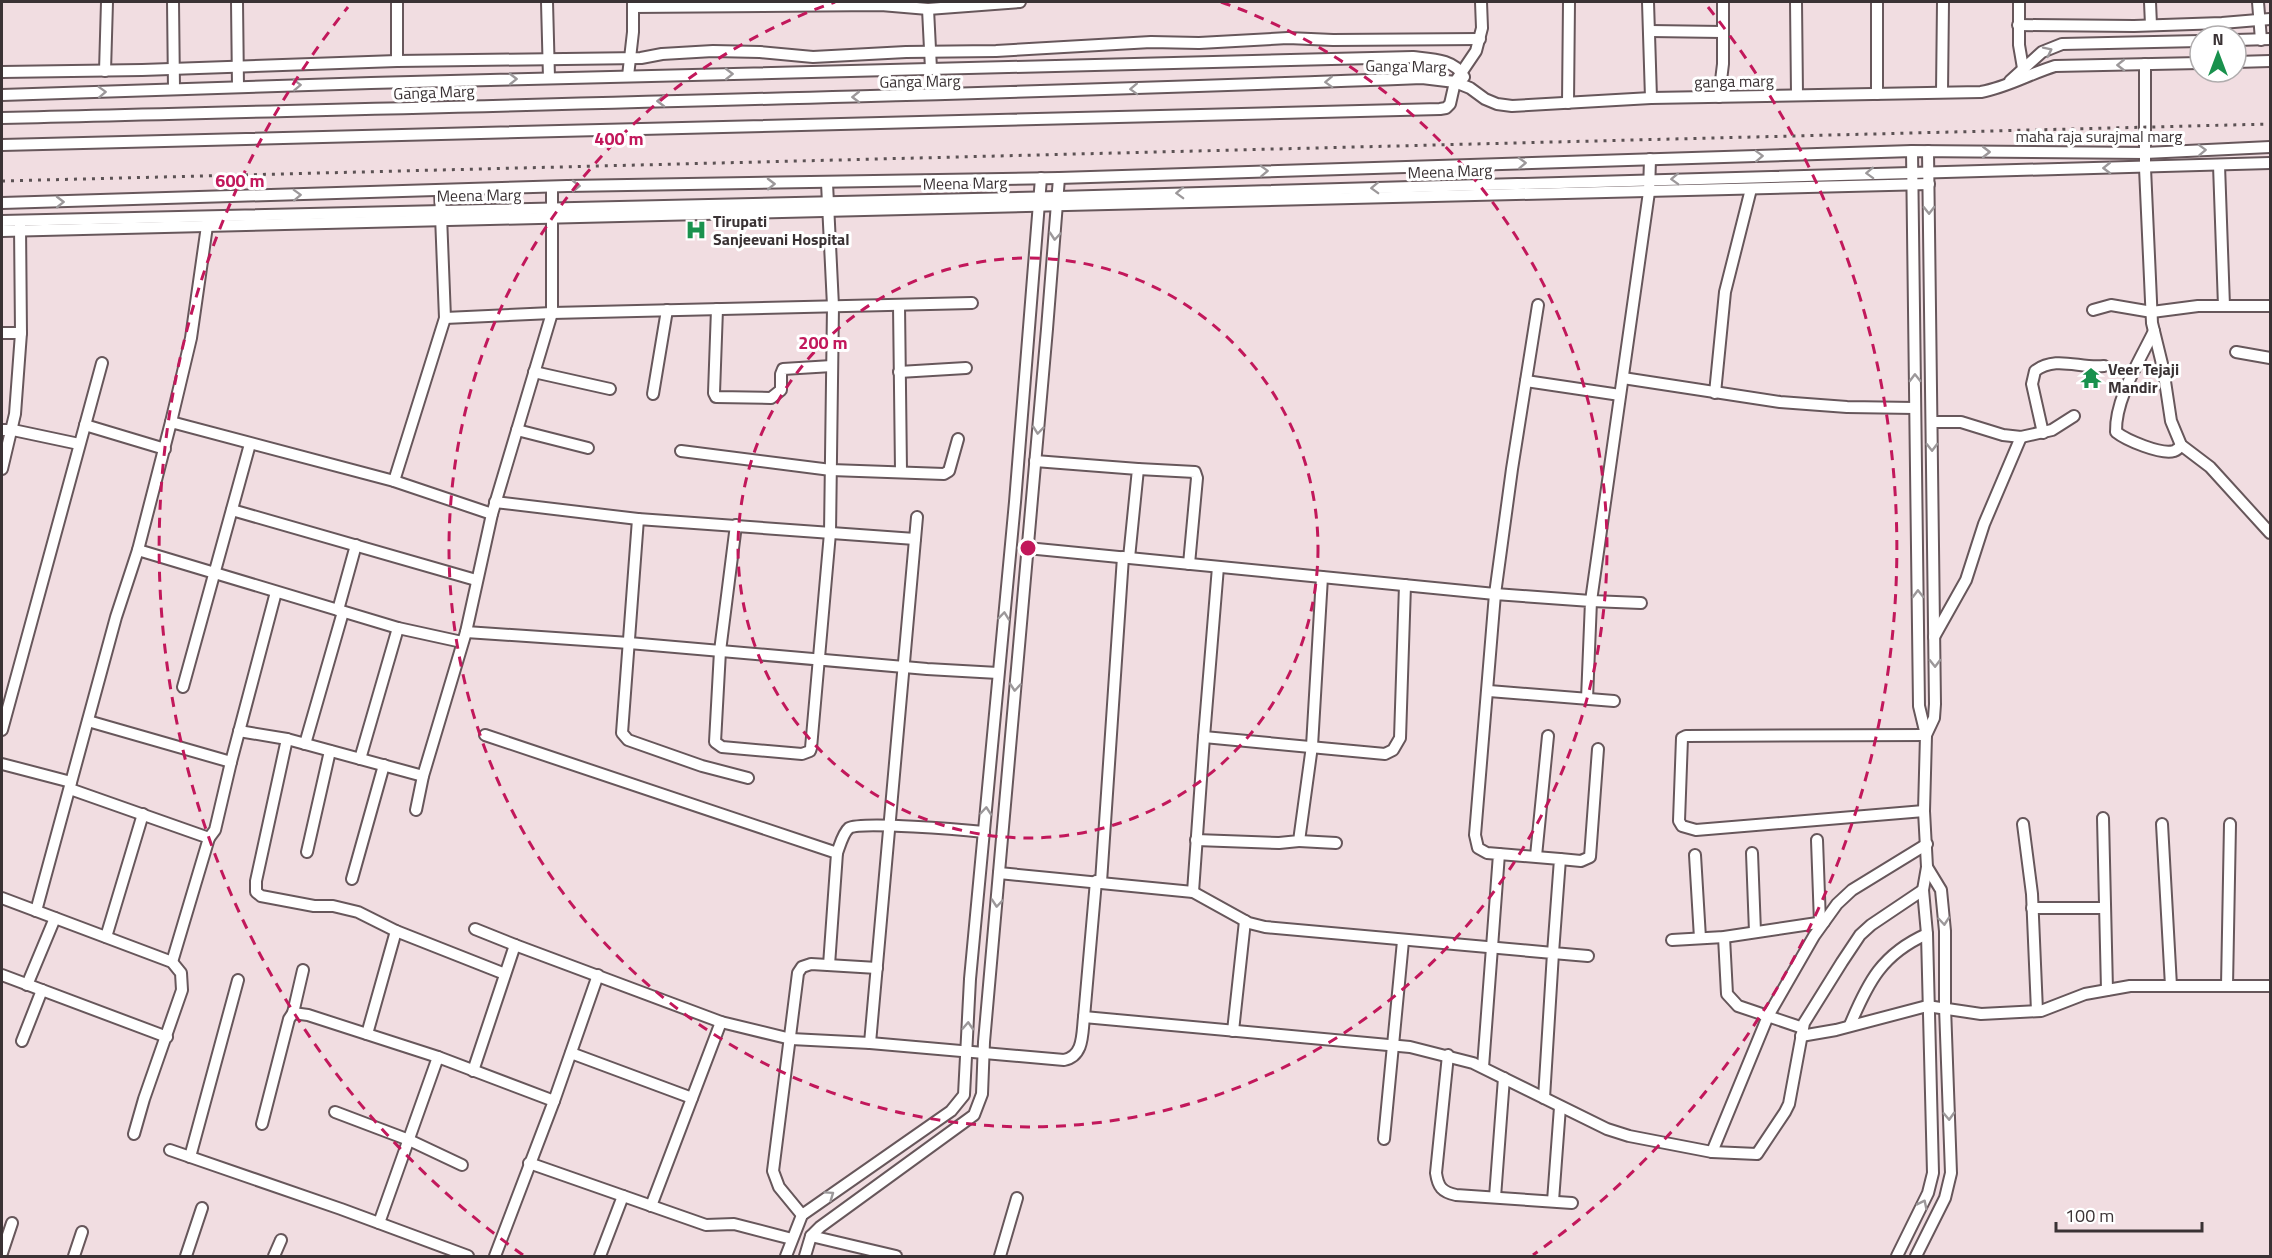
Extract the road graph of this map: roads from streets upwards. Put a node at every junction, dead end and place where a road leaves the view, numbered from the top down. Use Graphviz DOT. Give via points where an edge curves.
graph roads {
  1 [pos="107,2"];
  2 [pos="172,2"];
  3 [pos="237,2"];
  4 [pos="397,2"];
  5 [pos="548,2"];
  6 [pos="1020,2"];
  7 [pos="1481,2"];
  8 [pos="1569,2"];
  9 [pos="1647,2"];
  10 [pos="1723,2"];
  11 [pos="1796,2"];
  12 [pos="1877,2"];
  13 [pos="1943,2"];
  14 [pos="2019,2"];
  15 [pos="2150,2"];
  16 [pos="2258,2"];
  17 [pos="730,3"];
  18 [pos="806,3"];
  19 [pos="881,3"];
  20 [pos="633,4"];
  21 [pos="654,4"];
  22 [pos="976,4"];
  23 [pos="928,9"];
  24 [pos="2265,19"];
  25 [pos="2018,25"];
  26 [pos="2151,25"];
  27 [pos="1650,31"];
  28 [pos="1722,32"];
  29 [pos="1480,39"];
  30 [pos="2248,40"];
  31 [pos="2266,40"];
  32 [pos="2188,41"];
  33 [pos="930,51"];
  34 [pos="630,57"];
  35 [pos="549,60"];
  36 [pos="397,61"];
  37 [pos="2271,61"];
  38 [pos="2248,62"];
  39 [pos="2188,63"];
  40 [pos="2145,64"];
  41 [pos="238,66"];
  42 [pos="174,69"];
  43 [pos="931,69"];
  44 [pos="77,71"];
  45 [pos="105,71"];
  46 [pos="1461,71"];
  47 [pos="2,72"];
  48 [pos="2024,73"];
  49 [pos="628,76"];
  50 [pos="549,78"];
  51 [pos="1455,82"];
  52 [pos="238,87"];
  53 [pos="1470,88"];
  54 [pos="174,89"];
  55 [pos="78,93"];
  56 [pos="1942,93"];
  57 [pos="1877,94"];
  58 [pos="2,95"];
  59 [pos="1797,95"];
  60 [pos="1719,97"];
  61 [pos="1651,98"];
  62 [pos="1568,103"];
  63 [pos="2,118"];
  64 [pos="2,145"];
  65 [pos="2271,147"];
  66 [pos="1912,151"];
  67 [pos="1928,151"];
  68 [pos="2145,153"];
  69 [pos="1650,159"];
  70 [pos="2271,163"];
  71 [pos="2219,165"];
  72 [pos="2145,168"];
  73 [pos="1913,172"];
  74 [pos="1929,172"];
  75 [pos="1041,178"];
  76 [pos="1059,178"];
  77 [pos="1650,180"];
  78 [pos="827,183"];
  79 [pos="1913,184"];
  80 [pos="1929,184"];
  81 [pos="552,187"];
  82 [pos="1751,189"];
  83 [pos="440,190"];
  84 [pos="1649,192"];
  85 [pos="1058,201"];
  86 [pos="1041,202"];
  87 [pos="2,203"];
  88 [pos="828,207"];
  89 [pos="553,213"];
  90 [pos="441,216"];
  91 [pos="2,221"];
  92 [pos="207,221"];
  93 [pos="19,226"];
  94 [pos="2,231"];
  95 [pos="972,303"];
  96 [pos="899,305"];
  97 [pos="1538,305"];
  98 [pos="833,306"];
  99 [pos="2224,306"];
  100 [pos="2271,306"];
  101 [pos="717,309"];
  102 [pos="667,310"];
  103 [pos="2092,310"];
  104 [pos="2152,312"];
  105 [pos="552,313"];
  106 [pos="444,318"];
  107 [pos="2154,331"];
  108 [pos="2,333"];
  109 [pos="21,333"];
  110 [pos="2236,352"];
  111 [pos="2271,358"];
  112 [pos="102,363"];
  113 [pos="832,366"];
  114 [pos="2104,366"];
  115 [pos="966,368"];
  116 [pos="534,372"];
  117 [pos="899,372"];
  118 [pos="1623,378"];
  119 [pos="1526,381"];
  120 [pos="610,389"];
  121 [pos="1715,393"];
  122 [pos="653,394"];
  123 [pos="1620,395"];
  124 [pos="1916,408"];
  125 [pos="2074,416"];
  126 [pos="171,422"];
  127 [pos="1932,422"];
  128 [pos="85,425"];
  129 [pos="7,430"];
  130 [pos="517,430"];
  131 [pos="2043,433"];
  132 [pos="2021,437"];
  133 [pos="958,439"];
  134 [pos="80,444"];
  135 [pos="250,444"];
  136 [pos="2181,445"];
  137 [pos="588,448"];
  138 [pos="165,449"];
  139 [pos="681,451"];
  140 [pos="1035,461"];
  141 [pos="2,469"];
  142 [pos="1138,469"];
  143 [pos="831,470"];
  144 [pos="901,471"];
  145 [pos="394,481"];
  146 [pos="495,502"];
  147 [pos="232,510"];
  148 [pos="492,514"];
  149 [pos="917,517"];
  150 [pos="638,519"];
  151 [pos="736,525"];
  152 [pos="830,533"];
  153 [pos="2271,533"];
  154 [pos="915,539"];
  155 [pos="356,545"];
  156 [pos="1027,548"];
  157 [pos="138,550"];
  158 [pos="1126,557"];
  159 [pos="1189,564"];
  160 [pos="1218,567"];
  161 [pos="214,573"];
  162 [pos="1322,577"];
  163 [pos="476,580"];
  164 [pos="1405,585"];
  165 [pos="276,592"];
  166 [pos="1495,594"];
  167 [pos="1591,601"];
  168 [pos="1641,603"];
  169 [pos="340,611"];
  170 [pos="398,628"];
  171 [pos="464,637"];
  172 [pos="1934,638"];
  173 [pos="629,643"];
  174 [pos="720,651"];
  175 [pos="818,660"];
  176 [pos="905,667"];
  177 [pos="998,673"];
  178 [pos="183,687"];
  179 [pos="1489,691"];
  180 [pos="1587,699"];
  181 [pos="1614,701"];
  182 [pos="88,721"];
  183 [pos="2,729"];
  184 [pos="239,731"];
  185 [pos="485,735"];
  186 [pos="1926,735"];
  187 [pos="1548,736"];
  188 [pos="1204,737"];
  189 [pos="287,740"];
  190 [pos="305,744"];
  191 [pos="1312,746"];
  192 [pos="1598,749"];
  193 [pos="330,751"];
  194 [pos="360,759"];
  195 [pos="231,762"];
  196 [pos="2,764"];
  197 [pos="384,765"];
  198 [pos="423,776"];
  199 [pos="748,778"];
  200 [pos="70,786"];
  201 [pos="416,810"];
  202 [pos="1924,811"];
  203 [pos="143,814"];
  204 [pos="2103,818"];
  205 [pos="2024,824"];
  206 [pos="2163,824"];
  207 [pos="2230,824"];
  208 [pos="890,826"];
  209 [pos="984,832"];
  210 [pos="209,838"];
  211 [pos="1196,840"];
  212 [pos="1817,840"];
  213 [pos="1299,841"];
  214 [pos="1336,843"];
  215 [pos="1927,844"];
  216 [pos="307,852"];
  217 [pos="837,853"];
  218 [pos="1752,853"];
  219 [pos="1498,854"];
  220 [pos="1695,855"];
  221 [pos="1536,856"];
  222 [pos="1560,859"];
  223 [pos="1927,867"];
  224 [pos="999,873"];
  225 [pos="352,879"];
  226 [pos="1099,882"];
  227 [pos="1923,890"];
  228 [pos="1192,892"];
  229 [pos="2,898"];
  230 [pos="2032,908"];
  231 [pos="2105,908"];
  232 [pos="36,911"];
  233 [pos="55,918"];
  234 [pos="1245,921"];
  235 [pos="1822,922"];
  236 [pos="475,929"];
  237 [pos="396,931"];
  238 [pos="1755,932"];
  239 [pos="1927,934"];
  240 [pos="106,937"];
  241 [pos="1724,937"];
  242 [pos="1700,938"];
  243 [pos="1672,940"];
  244 [pos="1403,941"];
  245 [pos="515,945"];
  246 [pos="1490,948"];
  247 [pos="1552,953"];
  248 [pos="1588,956"];
  249 [pos="172,962"];
  250 [pos="829,965"];
  251 [pos="877,968"];
  252 [pos="303,970"];
  253 [pos="505,974"];
  254 [pos="2,975"];
  255 [pos="598,975"];
  256 [pos="238,980"];
  257 [pos="27,984"];
  258 [pos="2171,986"];
  259 [pos="2227,986"];
  260 [pos="2271,986"];
  261 [pos="42,990"];
  262 [pos="2107,990"];
  263 [pos="1927,1006"];
  264 [pos="1945,1007"];
  265 [pos="2037,1011"];
  266 [pos="293,1013"];
  267 [pos="1768,1016"];
  268 [pos="1084,1017"];
  269 [pos="722,1022"];
  270 [pos="1850,1025"];
  271 [pos="1233,1031"];
  272 [pos="1802,1032"];
  273 [pos="367,1034"];
  274 [pos="167,1036"];
  275 [pos="791,1039"];
  276 [pos="22,1041"];
  277 [pos="870,1043"];
  278 [pos="1394,1046"];
  279 [pos="967,1052"];
  280 [pos="571,1053"];
  281 [pos="983,1053"];
  282 [pos="1448,1055"];
  283 [pos="438,1057"];
  284 [pos="1483,1067"];
  285 [pos="473,1071"];
  286 [pos="1504,1078"];
  287 [pos="692,1098"];
  288 [pos="1544,1098"];
  289 [pos="554,1101"];
  290 [pos="1560,1107"];
  291 [pos="335,1112"];
  292 [pos="262,1124"];
  293 [pos="134,1134"];
  294 [pos="1384,1139"];
  295 [pos="409,1140"];
  296 [pos="170,1150"];
  297 [pos="1712,1152"];
  298 [pos="190,1158"];
  299 [pos="529,1163"];
  300 [pos="462,1165"];
  301 [pos="623,1196"];
  302 [pos="1495,1197"];
  303 [pos="1017,1198"];
  304 [pos="1553,1201"];
  305 [pos="1572,1203"];
  306 [pos="651,1206"];
  307 [pos="202,1208"];
  308 [pos="802,1215"];
  309 [pos="12,1223"];
  310 [pos="379,1223"];
  311 [pos="82,1232"];
  312 [pos="811,1236"];
  313 [pos="792,1239"];
  314 [pos="281,1240"];
  315 [pos="2,1253"];
  316 [pos="74,1257"];
  317 [pos="186,1257"];
  318 [pos="274,1257"];
  319 [pos="468,1257"];
  320 [pos="495,1257"];
  321 [pos="600,1257"];
  322 [pos="786,1257"];
  323 [pos="805,1257"];
  324 [pos="896,1257"];
  325 [pos="1000,1257"];
  326 [pos="1897,1257"];
  327 [pos="1916,1257"];
  1 -- 45 [label="street"];
  2 -- 42 [label="street"];
  3 -- 41 [label="street"];
  4 -- 36 [label="street"];
  5 -- 35 [label="street"];
  6 -- 22 [label="street"];
  7 -- 29 [label="street"];
  8 -- 62 [label="street"];
  9 -- 27 [label="street"];
  10 -- 28 [label="street"];
  11 -- 59 [label="street"];
  12 -- 57 [label="street"];
  13 -- 56 [label="street"];
  14 -- 25 [label="street"];
  15 -- 26 [label="street"];
  16 -- 24 [label="street"];
  17 -- 18 [label="street"];
  17 -- 21 [label="street"];
  18 -- 19 [label="street"];
  19 -- 23 [label="street"];
  20 -- 21 [label="street"];
  20 -- 34 [label="street"];
  22 -- 23 [label="street"];
  23 -- 33 [label="street"];
  24 -- 26 [label="street"];
  24 -- 31 [label="street"];
  25 -- 26 [label="street"];
  25 -- 48 [label="street"];
  27 -- 28 [label="street"];
  27 -- 61 [label="street"];
  28 -- 60 [label="street"];
  29 -- 33 [label="street" via="1288,38"];
  29 -- 46 [label="street"];
  30 -- 31 [label="street"];
  48 -- 32 [label="street, ganga marg, one-way" via="2042,52 2062,44"];
  33 -- 34 [label="street" via="813,57 712,51"];
  33 -- 43 [label="street"];
  34 -- 35 [label="street"];
  34 -- 49 [label="street"];
  35 -- 36 [label="street"];
  35 -- 50 [label="street"];
  36 -- 41 [label="street"];
  37 -- 38 [label="street"];
  39 -- 40 [label="street, ganga marg"];
  40 -- 48 [label="street, ganga marg, one-way" via="2055,66"];
  40 -- 68 [label="street"];
  41 -- 42 [label="street"];
  41 -- 52 [label="street"];
  42 -- 45 [label="street"];
  42 -- 54 [label="street"];
  43 -- 46 [label="street, Ganga Marg" via="1413,57 1442,61"];
  49 -- 43 [label="street, Ganga Marg, one-way"];
  44 -- 45 [label="street"];
  44 -- 47 [label="street"];
  44 -- 55 [label="street"];
  46 -- 51 [label="street"];
  46 -- 53 [label="street, Ganga Marg"];
  48 -- 56 [label="street, ganga marg" via="2003,87"];
  49 -- 50 [label="street, Ganga Marg"];
  52 -- 50 [label="street, Ganga Marg, one-way"];
  51 -- 53 [label="street, Ganga Marg"];
  51 -- 63 [label="street, Ganga Marg, one-way" via="1422,78 988,94"];
  51 -- 64 [label="street" via="1450,104 1440,109"];
  52 -- 54 [label="street, Ganga Marg"];
  53 -- 62 [label="street, ganga marg" via="1497,104"];
  55 -- 54 [label="street, Ganga Marg, one-way"];
  55 -- 58 [label="street, Ganga Marg"];
  56 -- 57 [label="street, ganga marg"];
  57 -- 59 [label="street, ganga marg"];
  59 -- 60 [label="street, ganga marg"];
  60 -- 61 [label="street, ganga marg"];
  61 -- 62 [label="street, ganga marg"];
  68 -- 65 [label="street, maha raja surajmal marg, one-way"];
  66 -- 67 [label="street, maha raja surajmal marg"];
  69 -- 66 [label="street, maha raja surajmal marg, one-way"];
  66 -- 73 [label="street"];
  67 -- 68 [label="street, maha raja surajmal marg, one-way"];
  67 -- 74 [label="street"];
  68 -- 72 [label="street"];
  76 -- 69 [label="street, Meena Marg, one-way"];
  69 -- 77 [label="street"];
  70 -- 71 [label="street, maha raja surajmal marg"];
  71 -- 72 [label="street, maha raja surajmal marg"];
  71 -- 99 [label="street"];
  72 -- 74 [label="street, maha raja surajmal marg, one-way"];
  72 -- 104 [label="street"];
  73 -- 74 [label="street, Meena Marg"];
  73 -- 77 [label="street, Meena Marg, one-way"];
  73 -- 79 [label="street"];
  74 -- 80 [label="street"];
  75 -- 76 [label="street, Meena Marg"];
  75 -- 78 [label="street, Meena Marg"];
  75 -- 86 [label="street"];
  76 -- 85 [label="street"];
  77 -- 84 [label="street"];
  77 -- 85 [label="street, Meena Marg, one-way"];
  81 -- 78 [label="street, Meena Marg, one-way"];
  78 -- 88 [label="street"];
  79 -- 80 [label="street"];
  79 -- 82 [label="street"];
  124 -- 79 [label="street, one-way"];
  80 -- 127 [label="street, one-way"];
  81 -- 83 [label="street, Meena Marg"];
  81 -- 89 [label="street"];
  82 -- 84 [label="street"];
  82 -- 121 [label="street" via="1725,292"];
  87 -- 83 [label="street, Meena Marg, one-way"];
  83 -- 90 [label="street"];
  84 -- 85 [label="street"];
  84 -- 118 [label="street"];
  85 -- 86 [label="street"];
  85 -- 140 [label="street, one-way"];
  86 -- 88 [label="street"];
  177 -- 86 [label="street, one-way"];
  88 -- 89 [label="street"];
  88 -- 98 [label="street"];
  89 -- 90 [label="street"];
  89 -- 105 [label="street"];
  90 -- 92 [label="street"];
  90 -- 106 [label="street"];
  91 -- 93 [label="street"];
  92 -- 93 [label="street"];
  92 -- 126 [label="street" via="191,338"];
  93 -- 94 [label="street"];
  93 -- 109 [label="street"];
  95 -- 96 [label="street"];
  96 -- 98 [label="street"];
  96 -- 117 [label="street"];
  97 -- 119 [label="street"];
  98 -- 101 [label="street"];
  98 -- 113 [label="street"];
  99 -- 100 [label="street"];
  99 -- 104 [label="street"];
  101 -- 102 [label="street"];
  101 -- 113 [label="street" via="716,397 771,398 781,390 783,369"];
  102 -- 105 [label="street"];
  102 -- 122 [label="street"];
  103 -- 104 [label="street" via="2111,305"];
  104 -- 107 [label="street"];
  105 -- 106 [label="street"];
  105 -- 116 [label="street"];
  106 -- 145 [label="street"];
  107 -- 136 [label="street" via="2167,404"];
  107 -- 136 [label="street" via="2130,379 2116,432 2158,450 2176,451"];
  108 -- 109 [label="street"];
  109 -- 129 [label="street"];
  110 -- 111 [label="street"];
  112 -- 128 [label="street"];
  113 -- 143 [label="street"];
  114 -- 131 [label="street" via="2050,363 2035,370 2032,384"];
  115 -- 117 [label="street"];
  116 -- 120 [label="street"];
  116 -- 130 [label="street"];
  117 -- 144 [label="street"];
  118 -- 121 [label="street"];
  118 -- 123 [label="street"];
  119 -- 123 [label="street"];
  119 -- 166 [label="street"];
  121 -- 124 [label="street" via="1847,407"];
  123 -- 167 [label="street"];
  186 -- 124 [label="street, one-way" via="1919,706"];
  125 -- 131 [label="street"];
  126 -- 135 [label="street"];
  126 -- 138 [label="street"];
  127 -- 132 [label="street" via="1960,422"];
  127 -- 172 [label="street, one-way"];
  128 -- 134 [label="street"];
  128 -- 138 [label="street"];
  129 -- 134 [label="street"];
  129 -- 141 [label="street"];
  130 -- 137 [label="street"];
  130 -- 146 [label="street"];
  131 -- 132 [label="street"];
  132 -- 172 [label="street" via="1984,524 1966,580"];
  133 -- 144 [label="street" via="949,471 944,474"];
  134 -- 183 [label="street"];
  135 -- 145 [label="street"];
  135 -- 147 [label="street"];
  136 -- 153 [label="street" via="2210,466"];
  138 -- 157 [label="street"];
  139 -- 143 [label="street"];
  140 -- 142 [label="street"];
  140 -- 156 [label="street"];
  142 -- 158 [label="street"];
  142 -- 159 [label="street" via="1194,472 1197,478"];
  143 -- 144 [label="street"];
  143 -- 152 [label="street"];
  145 -- 148 [label="street"];
  146 -- 148 [label="street"];
  146 -- 150 [label="street"];
  147 -- 155 [label="street"];
  147 -- 161 [label="street"];
  148 -- 163 [label="street"];
  149 -- 154 [label="street"];
  150 -- 151 [label="street"];
  150 -- 173 [label="street"];
  151 -- 152 [label="street"];
  151 -- 174 [label="street"];
  152 -- 154 [label="street"];
  152 -- 175 [label="street"];
  154 -- 176 [label="street"];
  155 -- 163 [label="street"];
  155 -- 169 [label="street"];
  156 -- 158 [label="street"];
  156 -- 224 [label="street, one-way"];
  157 -- 161 [label="street"];
  157 -- 182 [label="street"];
  158 -- 159 [label="street"];
  158 -- 226 [label="street"];
  159 -- 160 [label="street"];
  160 -- 162 [label="street"];
  160 -- 188 [label="street"];
  161 -- 165 [label="street"];
  161 -- 178 [label="street"];
  162 -- 164 [label="street"];
  162 -- 191 [label="street"];
  163 -- 171 [label="street"];
  164 -- 166 [label="street"];
  164 -- 191 [label="street" via="1397,745 1385,754"];
  165 -- 169 [label="street"];
  165 -- 184 [label="street"];
  166 -- 167 [label="street"];
  166 -- 179 [label="street"];
  167 -- 168 [label="street"];
  167 -- 180 [label="street"];
  169 -- 170 [label="street"];
  169 -- 190 [label="street"];
  170 -- 171 [label="street"];
  170 -- 194 [label="street"];
  171 -- 173 [label="street"];
  171 -- 198 [label="street"];
  172 -- 186 [label="street, one-way" via="1934,718"];
  173 -- 174 [label="street"];
  173 -- 199 [label="street" via="622,733 628,740"];
  174 -- 175 [label="street"];
  174 -- 175 [label="street" via="715,742 722,747 802,754 810,751"];
  175 -- 176 [label="street"];
  176 -- 177 [label="street"];
  176 -- 208 [label="street"];
  209 -- 177 [label="street, one-way"];
  179 -- 180 [label="street"];
  179 -- 219 [label="street" via="1475,840 1482,851"];
  180 -- 181 [label="street"];
  182 -- 195 [label="street"];
  182 -- 200 [label="street"];
  184 -- 189 [label="street"];
  184 -- 195 [label="street"];
  185 -- 217 [label="street"];
  186 -- 202 [label="street"];
  186 -- 202 [label="street" via="1686,736 1682,738 1679,775 1679,820 1682,826 1696,830"];
  187 -- 221 [label="street"];
  188 -- 191 [label="street"];
  188 -- 211 [label="street"];
  189 -- 190 [label="street"];
  189 -- 237 [label="street" via="256,892 358,912"];
  190 -- 193 [label="street"];
  191 -- 213 [label="street"];
  192 -- 222 [label="street" via="1590,857 1581,861"];
  193 -- 194 [label="street"];
  193 -- 216 [label="street"];
  194 -- 197 [label="street"];
  195 -- 210 [label="street" via="215,830"];
  196 -- 200 [label="street"];
  197 -- 198 [label="street"];
  197 -- 225 [label="street"];
  198 -- 201 [label="street"];
  200 -- 203 [label="street"];
  200 -- 232 [label="street"];
  202 -- 215 [label="street"];
  203 -- 210 [label="street"];
  203 -- 240 [label="street"];
  204 -- 231 [label="street"];
  205 -- 230 [label="street"];
  206 -- 258 [label="street"];
  207 -- 259 [label="street"];
  208 -- 209 [label="street"];
  208 -- 217 [label="street" via="851,827"];
  208 -- 251 [label="street"];
  279 -- 209 [label="street, one-way"];
  210 -- 249 [label="street"];
  211 -- 213 [label="street"];
  211 -- 228 [label="street"];
  212 -- 235 [label="street"];
  213 -- 214 [label="street"];
  215 -- 223 [label="street"];
  215 -- 235 [label="street" via="1852,890"];
  217 -- 250 [label="street"];
  218 -- 238 [label="street"];
  219 -- 221 [label="street"];
  219 -- 246 [label="street"];
  220 -- 242 [label="street"];
  221 -- 222 [label="street"];
  222 -- 247 [label="street"];
  223 -- 227 [label="street"];
  223 -- 264 [label="street, one-way" via="1941,891"];
  224 -- 226 [label="street"];
  224 -- 281 [label="street, one-way"];
  226 -- 228 [label="street"];
  226 -- 268 [label="street"];
  227 -- 239 [label="street"];
  227 -- 272 [label="street" via="1870,924 1860,935"];
  228 -- 234 [label="street"];
  229 -- 232 [label="street"];
  230 -- 231 [label="street"];
  230 -- 265 [label="street"];
  231 -- 262 [label="street"];
  232 -- 233 [label="street"];
  233 -- 240 [label="street"];
  233 -- 257 [label="street"];
  234 -- 244 [label="street" via="1265,927"];
  234 -- 271 [label="street"];
  235 -- 238 [label="street"];
  235 -- 267 [label="street"];
  236 -- 245 [label="street"];
  237 -- 253 [label="street"];
  237 -- 273 [label="street"];
  238 -- 241 [label="street"];
  239 -- 263 [label="street"];
  239 -- 270 [label="street" via="1896,951 1885,962"];
  240 -- 249 [label="street"];
  241 -- 242 [label="street"];
  241 -- 267 [label="street" via="1727,994 1738,1006"];
  242 -- 243 [label="street"];
  244 -- 246 [label="street"];
  244 -- 278 [label="street"];
  245 -- 253 [label="street"];
  245 -- 255 [label="street"];
  246 -- 247 [label="street"];
  246 -- 284 [label="street"];
  247 -- 248 [label="street"];
  247 -- 288 [label="street"];
  249 -- 274 [label="street" via="181,973 182,990"];
  250 -- 251 [label="street"];
  250 -- 275 [label="street" via="811,964 798,973"];
  251 -- 277 [label="street"];
  252 -- 266 [label="street"];
  253 -- 285 [label="street"];
  254 -- 257 [label="street"];
  255 -- 269 [label="street"];
  255 -- 280 [label="street"];
  256 -- 298 [label="street"];
  257 -- 261 [label="street"];
  258 -- 259 [label="street"];
  258 -- 262 [label="street"];
  259 -- 260 [label="street"];
  261 -- 274 [label="street"];
  261 -- 276 [label="street"];
  262 -- 265 [label="street" via="2085,993"];
  263 -- 264 [label="street"];
  263 -- 270 [label="street"];
  326 -- 263 [label="street, one-way" via="1928,1193 1933,1173"];
  264 -- 265 [label="street" via="1981,1014"];
  264 -- 327 [label="street, one-way" via="1951,1173 1945,1198"];
  266 -- 273 [label="street"];
  266 -- 292 [label="street"];
  267 -- 272 [label="street"];
  267 -- 297 [label="street"];
  268 -- 271 [label="street"];
  268 -- 281 [label="street" via="1079,1050 1071,1059"];
  269 -- 275 [label="street"];
  269 -- 287 [label="street"];
  270 -- 272 [label="street"];
  271 -- 278 [label="street"];
  272 -- 297 [label="street" via="1789,1104 1757,1154"];
  273 -- 283 [label="street"];
  274 -- 293 [label="street"];
  275 -- 277 [label="street"];
  275 -- 308 [label="street" via="773,1172 779,1187"];
  277 -- 279 [label="street"];
  278 -- 282 [label="street"];
  278 -- 294 [label="street"];
  279 -- 281 [label="street"];
  308 -- 279 [label="street, one-way" via="951,1111 964,1095"];
  280 -- 287 [label="street"];
  280 -- 289 [label="street"];
  281 -- 312 [label="street" via="982,1094 974,1115"];
  282 -- 284 [label="street"];
  282 -- 302 [label="street" via="1438,1183 1447,1193"];
  283 -- 285 [label="street"];
  283 -- 295 [label="street"];
  284 -- 286 [label="street"];
  285 -- 289 [label="street"];
  286 -- 288 [label="street"];
  286 -- 302 [label="street"];
  287 -- 306 [label="street"];
  288 -- 290 [label="street"];
  289 -- 299 [label="street"];
  290 -- 297 [label="street" via="1629,1136"];
  290 -- 304 [label="street"];
  291 -- 295 [label="street"];
  295 -- 300 [label="street"];
  295 -- 310 [label="street"];
  296 -- 298 [label="street"];
  298 -- 310 [label="street"];
  299 -- 301 [label="street"];
  299 -- 320 [label="street"];
  301 -- 306 [label="street"];
  301 -- 321 [label="street"];
  302 -- 304 [label="street"];
  303 -- 325 [label="street"];
  304 -- 305 [label="street"];
  306 -- 313 [label="street" via="706,1225 744,1226"];
  307 -- 317 [label="street"];
  308 -- 313 [label="street"];
  309 -- 315 [label="street"];
  310 -- 319 [label="street"];
  311 -- 316 [label="street"];
  312 -- 323 [label="street"];
  312 -- 324 [label="street"];
  313 -- 322 [label="street"];
  314 -- 318 [label="street"];
}
